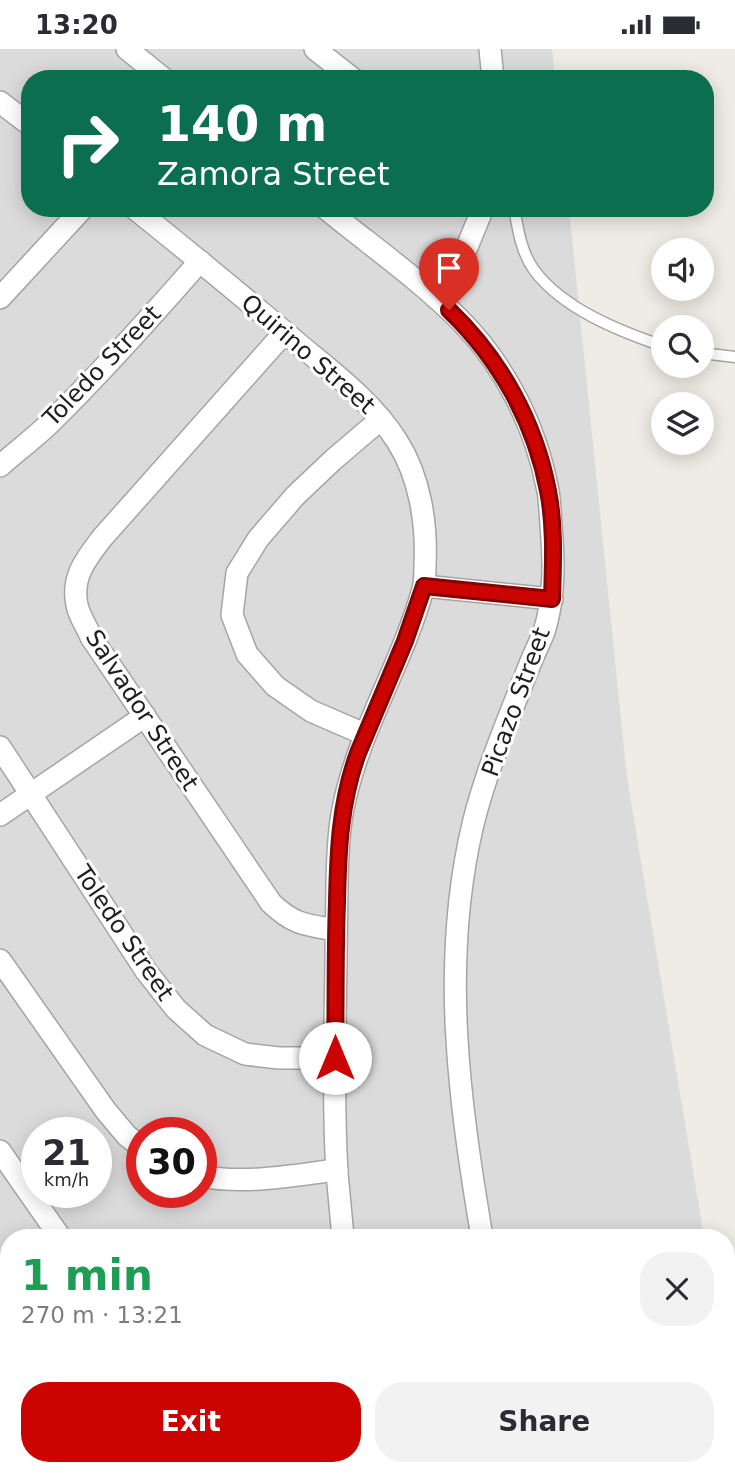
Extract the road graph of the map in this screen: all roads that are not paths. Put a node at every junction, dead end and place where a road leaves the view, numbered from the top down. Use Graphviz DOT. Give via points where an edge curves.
graph roads {
  1 [pos="127,49"];
  2 [pos="315,49"];
  3 [pos="490,49"];
  4 [pos="153,70"];
  5 [pos="342,70"];
  6 [pos="492,70"];
  7 [pos="1,105"];
  8 [pos="21,119"];
  9 [pos="75,217"];
  10 [pos="145,217"];
  11 [pos="336,217"];
  12 [pos="479,217"];
  13 [pos="516,217"];
  14 [pos="200,261"];
  15 [pos="0,298"];
  16 [pos="436,298"];
  17 [pos="285,333"];
  18 [pos="651,342"];
  19 [pos="714,354"];
  20 [pos="735,357"];
  21 [pos="381,419"];
  22 [pos="0,466"];
  23 [pos="424,586"];
  24 [pos="552,599"];
  25 [pos="145,716"];
  26 [pos="364,734"];
  27 [pos="0,747"];
  28 [pos="30,794"];
  29 [pos="0,815"];
  30 [pos="336,930"];
  31 [pos="0,960"];
  32 [pos="335,1058"];
  33 [pos="126,1135"];
  34 [pos="0,1151"];
  35 [pos="337,1170"];
  36 [pos="217,1179"];
  37 [pos="54,1229"];
  38 [pos="342,1229"];
  39 [pos="481,1229"];
  1 -- 4 [label="street"];
  2 -- 5 [label="street"];
  3 -- 6 [label="street"];
  7 -- 8 [label="street"];
  9 -- 15 [label="street"];
  10 -- 14 [label="street, Quirino Street"];
  11 -- 16 [label="street, Picazo Street"];
  12 -- 16 [label="street"];
  13 -- 18 [label="lane" via="522,247 550,287 574,306"];
  14 -- 17 [label="street, Quirino Street"];
  14 -- 22 [label="street, Toledo Street" via="97,374"];
  16 -- 24 [label="street, Picazo Street" via="489,353 535,440 548,492"];
  17 -- 21 [label="street, Quirino Street"];
  17 -- 25 [label="street, Salvador Street" via="102,538 85,560 75,584 77,607 91,637"];
  19 -- 20 [label="lane"];
  21 -- 23 [label="street, Quirino Street" via="414,476 424,517"];
  21 -- 26 [label="street" via="295,496 258,539 237,573 232,615 247,654 275,686 311,711"];
  23 -- 24 [label="street"];
  23 -- 26 [label="street, Quirino Street"];
  24 -- 39 [label="street, Picazo Street" via="544,632 486,781 462,885 456,946 457,1057"];
  25 -- 28 [label="street"];
  25 -- 30 [label="street, Salvador Street" via="271,903 286,918"];
  26 -- 30 [label="street, Quirino Street" via="342,813"];
  27 -- 28 [label="street, Toledo Street"];
  28 -- 29 [label="street"];
  28 -- 32 [label="street, Toledo Street" via="146,971 176,1009 205,1035 245,1054"];
  30 -- 32 [label="street, Quirino Street"];
  31 -- 33 [label="street"];
  32 -- 35 [label="street, Quirino Street"];
  34 -- 37 [label="street"];
  35 -- 36 [label="street"];
  35 -- 38 [label="street, Quirino Street"];
}
